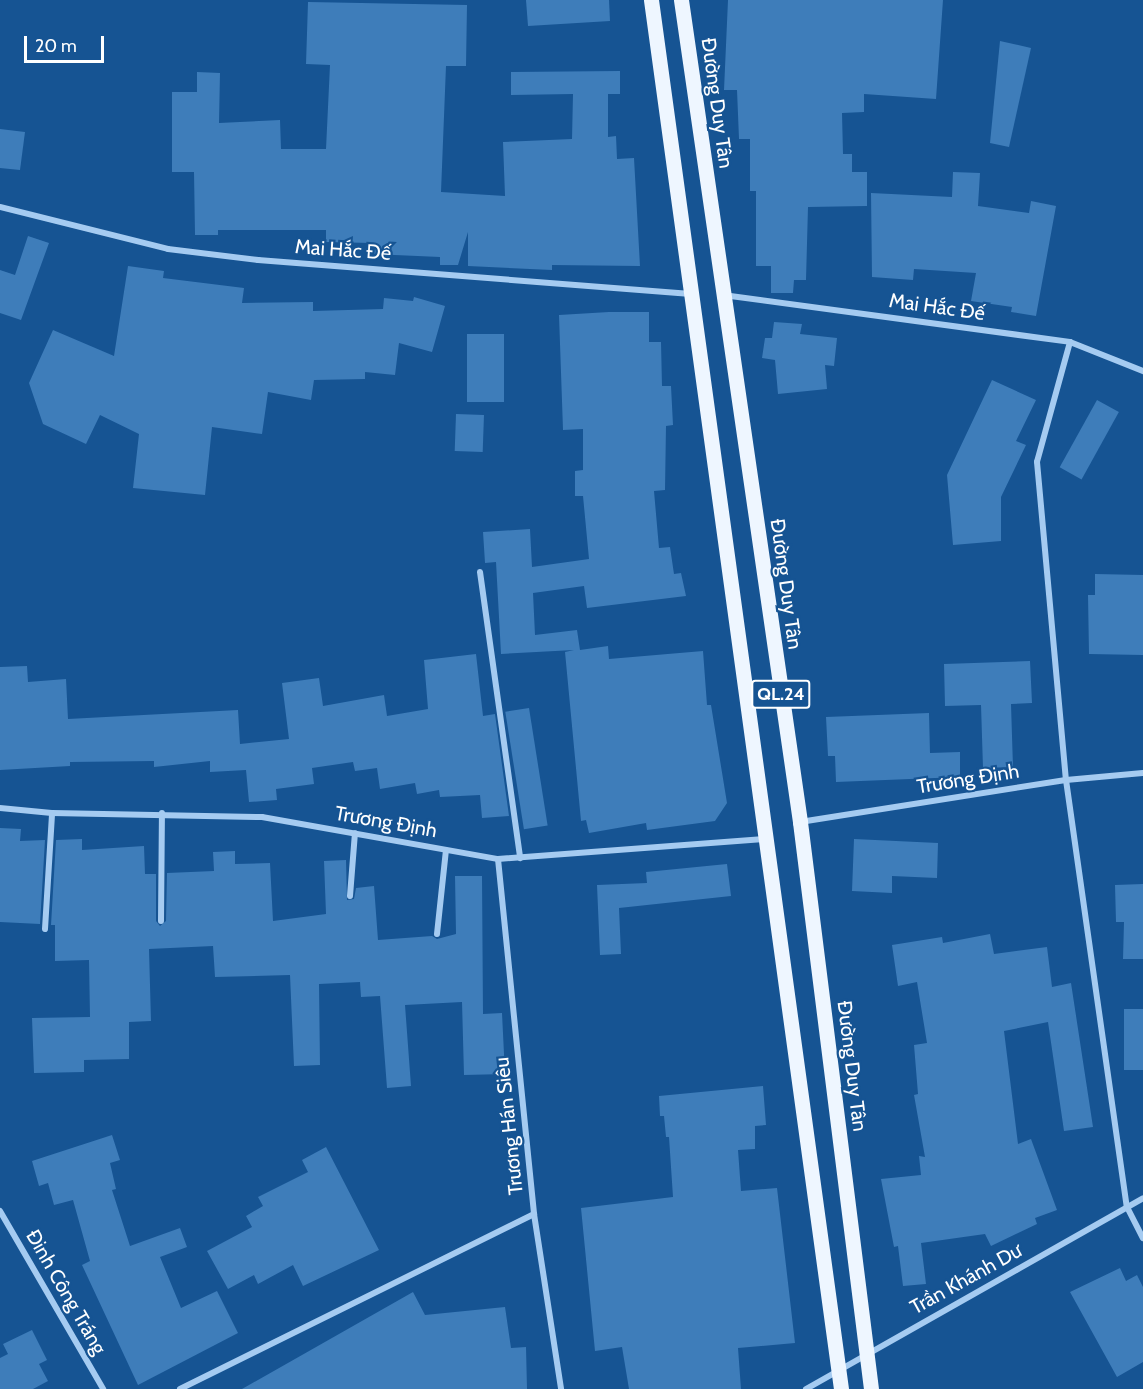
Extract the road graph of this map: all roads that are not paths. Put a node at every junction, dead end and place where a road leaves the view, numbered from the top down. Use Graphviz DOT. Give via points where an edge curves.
graph roads {
  1 [pos="651,0"];
  2 [pos="681,0"];
  3 [pos="1,209"];
  4 [pos="688,294"];
  5 [pos="722,295"];
  6 [pos="1070,342"];
  7 [pos="1143,371"];
  8 [pos="480,572"];
  9 [pos="1143,773"];
  10 [pos="1066,780"];
  11 [pos="0,808"];
  12 [pos="52,813"];
  13 [pos="162,813"];
  14 [pos="800,822"];
  15 [pos="355,834"];
  16 [pos="766,839"];
  17 [pos="446,850"];
  18 [pos="520,858"];
  19 [pos="498,859"];
  20 [pos="350,896"];
  21 [pos="161,921"];
  22 [pos="45,929"];
  23 [pos="437,934"];
  24 [pos="1143,1198"];
  25 [pos="1127,1207"];
  26 [pos="0,1211"];
  27 [pos="534,1214"];
  28 [pos="1143,1238"];
  29 [pos="867,1354"];
  30 [pos="838,1370"];
  31 [pos="103,1389"];
  32 [pos="180,1389"];
  33 [pos="561,1389"];
  34 [pos="806,1389"];
  35 [pos="841,1389"];
  36 [pos="871,1389"];
  1 -- 4 [label="main road, QL.24"];
  2 -- 5 [label="main road, Đường Duy Tân / QL.24"];
  3 -- 4 [label="street, Mai Hắc Đế" via="168,249 247,259"];
  4 -- 16 [label="main road, QL.24"];
  5 -- 6 [label="street, Mai Hắc Đế"];
  5 -- 14 [label="main road, Đường Duy Tân / QL.24"];
  6 -- 7 [label="street, Mai Hắc Đế"];
  6 -- 10 [label="street" via="1037,462"];
  8 -- 18 [label="street"];
  9 -- 10 [label="street, Trương Định"];
  10 -- 14 [label="street, Trương Định"];
  10 -- 25 [label="street"];
  11 -- 12 [label="street, Trương Định"];
  12 -- 13 [label="street, Trương Định"];
  12 -- 22 [label="street"];
  13 -- 15 [label="street, Trương Định" via="262,817"];
  13 -- 21 [label="street"];
  14 -- 29 [label="main road, Đường Duy Tân / QL.24"];
  15 -- 17 [label="street, Trương Định"];
  15 -- 20 [label="street"];
  16 -- 18 [label="street, Trương Định"];
  16 -- 30 [label="main road, QL.24"];
  17 -- 19 [label="street, Trương Định"];
  17 -- 23 [label="street"];
  18 -- 19 [label="street, Trương Định"];
  19 -- 27 [label="street, Trương Hán Siêu"];
  24 -- 25 [label="street, Trần Khánh Dư"];
  25 -- 28 [label="street"];
  25 -- 29 [label="street, Trần Khánh Dư"];
  26 -- 31 [label="street, Đinh Công Tráng"];
  27 -- 32 [label="street"];
  27 -- 33 [label="street, Trương Hán Siêu"];
  29 -- 30 [label="street, Trần Khánh Dư"];
  29 -- 36 [label="main road, Đường Duy Tân / QL.24"];
  30 -- 34 [label="street, Trần Khánh Dư"];
  30 -- 35 [label="main road, QL.24"];
}
